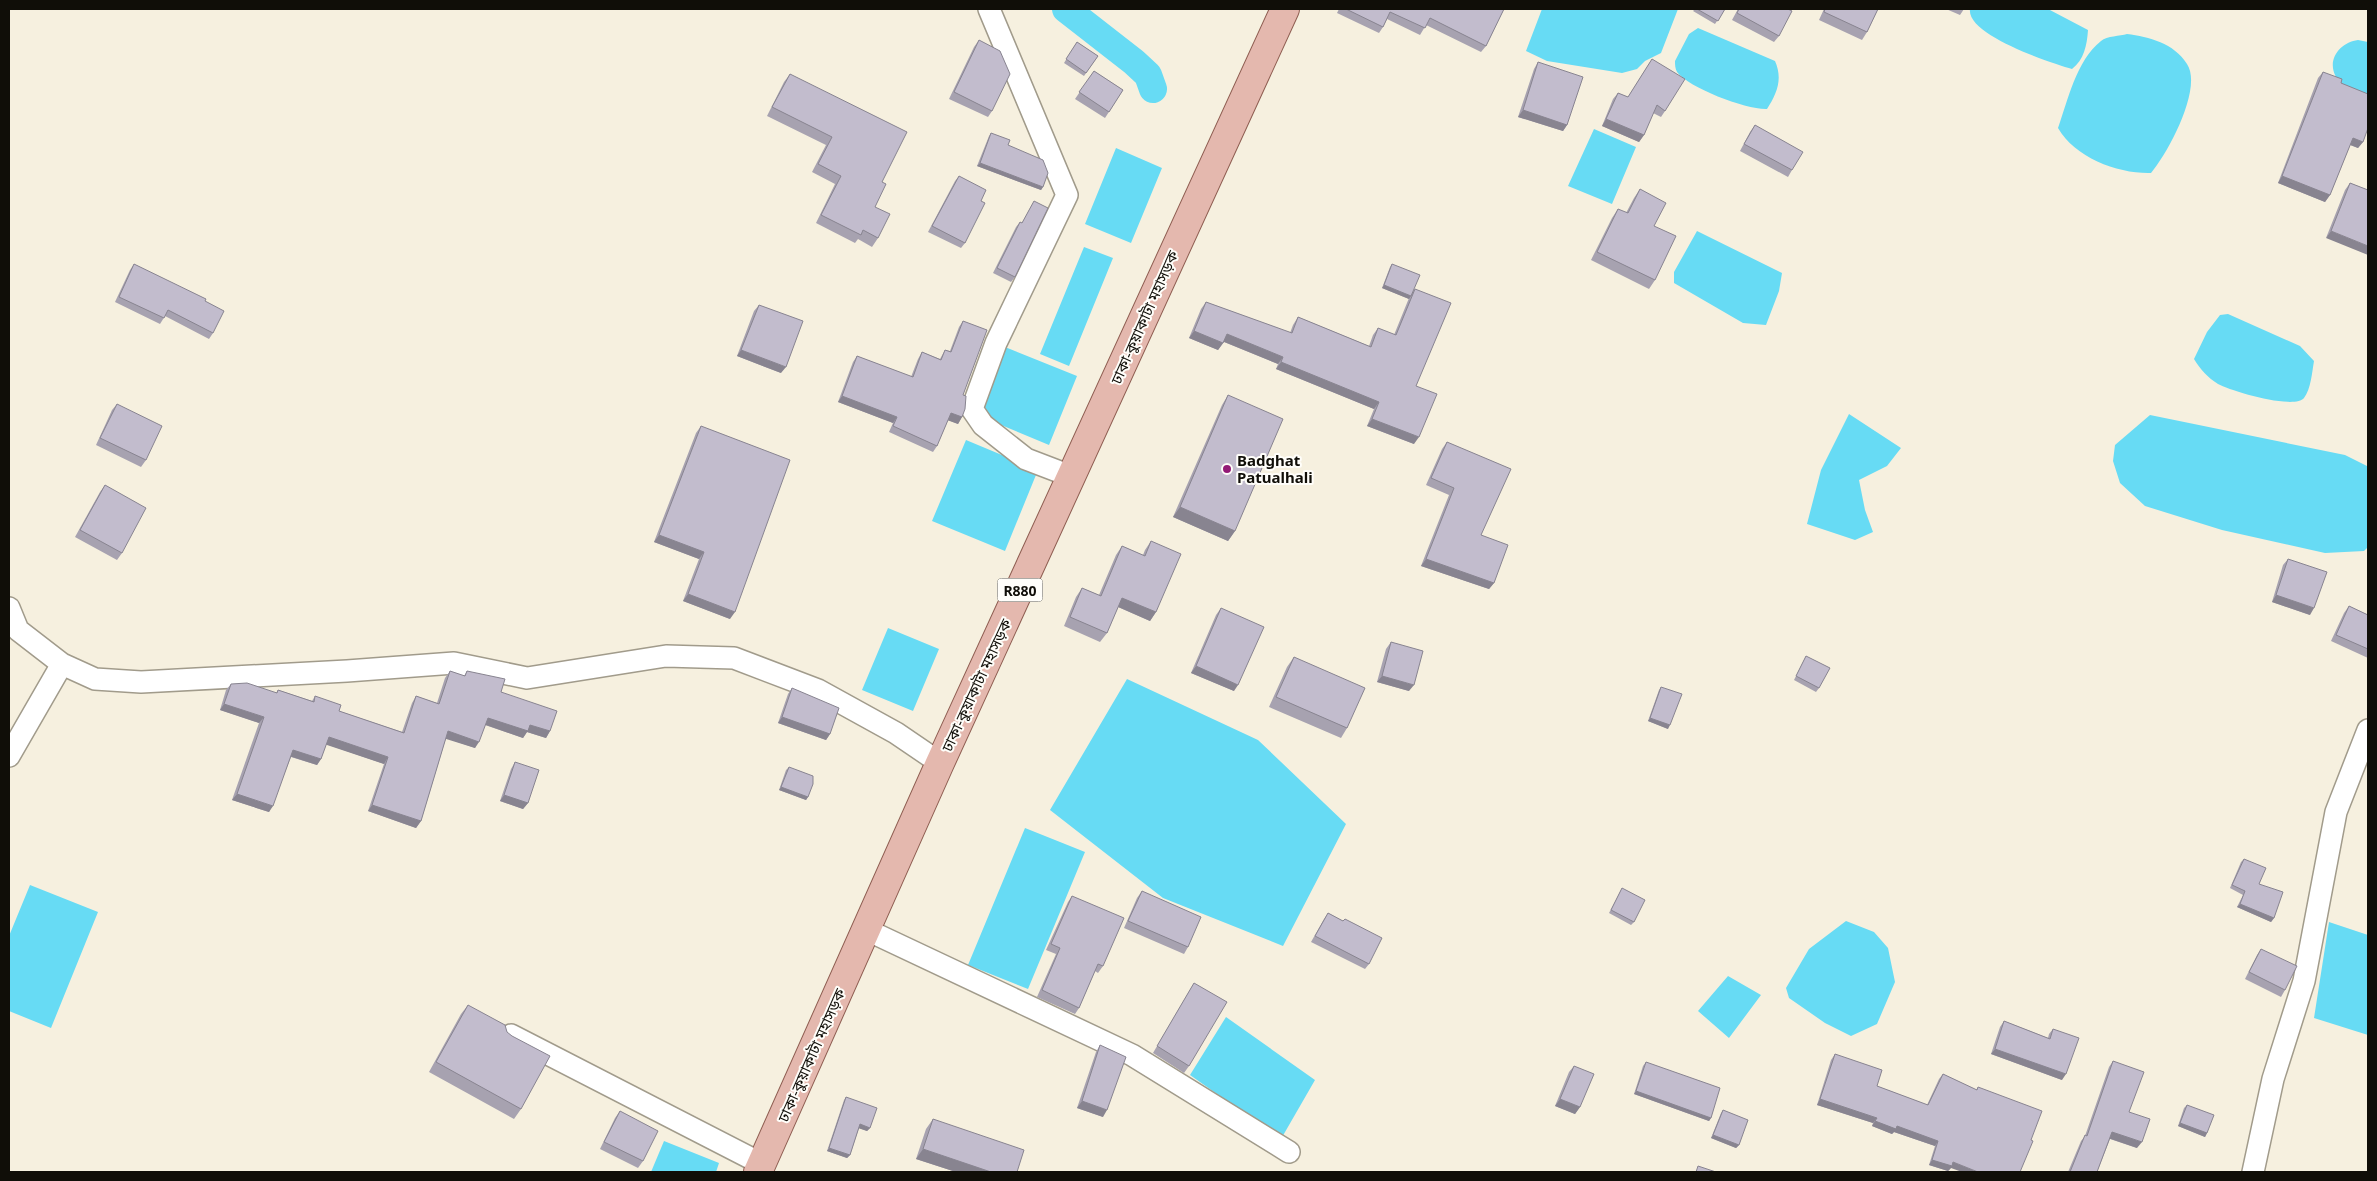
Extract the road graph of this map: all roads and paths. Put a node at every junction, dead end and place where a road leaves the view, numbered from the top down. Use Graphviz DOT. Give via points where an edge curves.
graph roads {
  1 [pos="989,9"];
  2 [pos="1285,9"];
  3 [pos="1073,477"];
  4 [pos="9,608"];
  5 [pos="62,664"];
  6 [pos="2368,730"];
  7 [pos="9,756"];
  8 [pos="940,763"];
  9 [pos="867,930"];
  10 [pos="511,1035"];
  11 [pos="1289,1152"];
  12 [pos="760,1168"];
  13 [pos="2253,1172"];
  1 -- 3 [label="street" via="1066,195 996,343 972,409 983,424 1026,459"];
  2 -- 3 [label="main road, ঢাকা-কুয়াকাটা মহাসড়ক / R880"];
  3 -- 8 [label="main road, ঢাকা-কুয়াকাটা মহাসড়ক / R880"];
  4 -- 5 [label="street" via="18,630"];
  5 -- 7 [label="street"];
  5 -- 8 [label="street" via="95,680 141,682 454,663 527,678 666,656 734,658 818,690 896,733"];
  6 -- 13 [label="street" via="2336,812 2304,981 2273,1079"];
  8 -- 9 [label="main road, ঢাকা-কুয়াকাটা মহাসড়ক / R880"];
  9 -- 11 [label="street" via="1132,1055"];
  9 -- 12 [label="main road, ঢাকা-কুয়াকাটা মহাসড়ক / R880"];
  10 -- 12 [label="street"];
}
